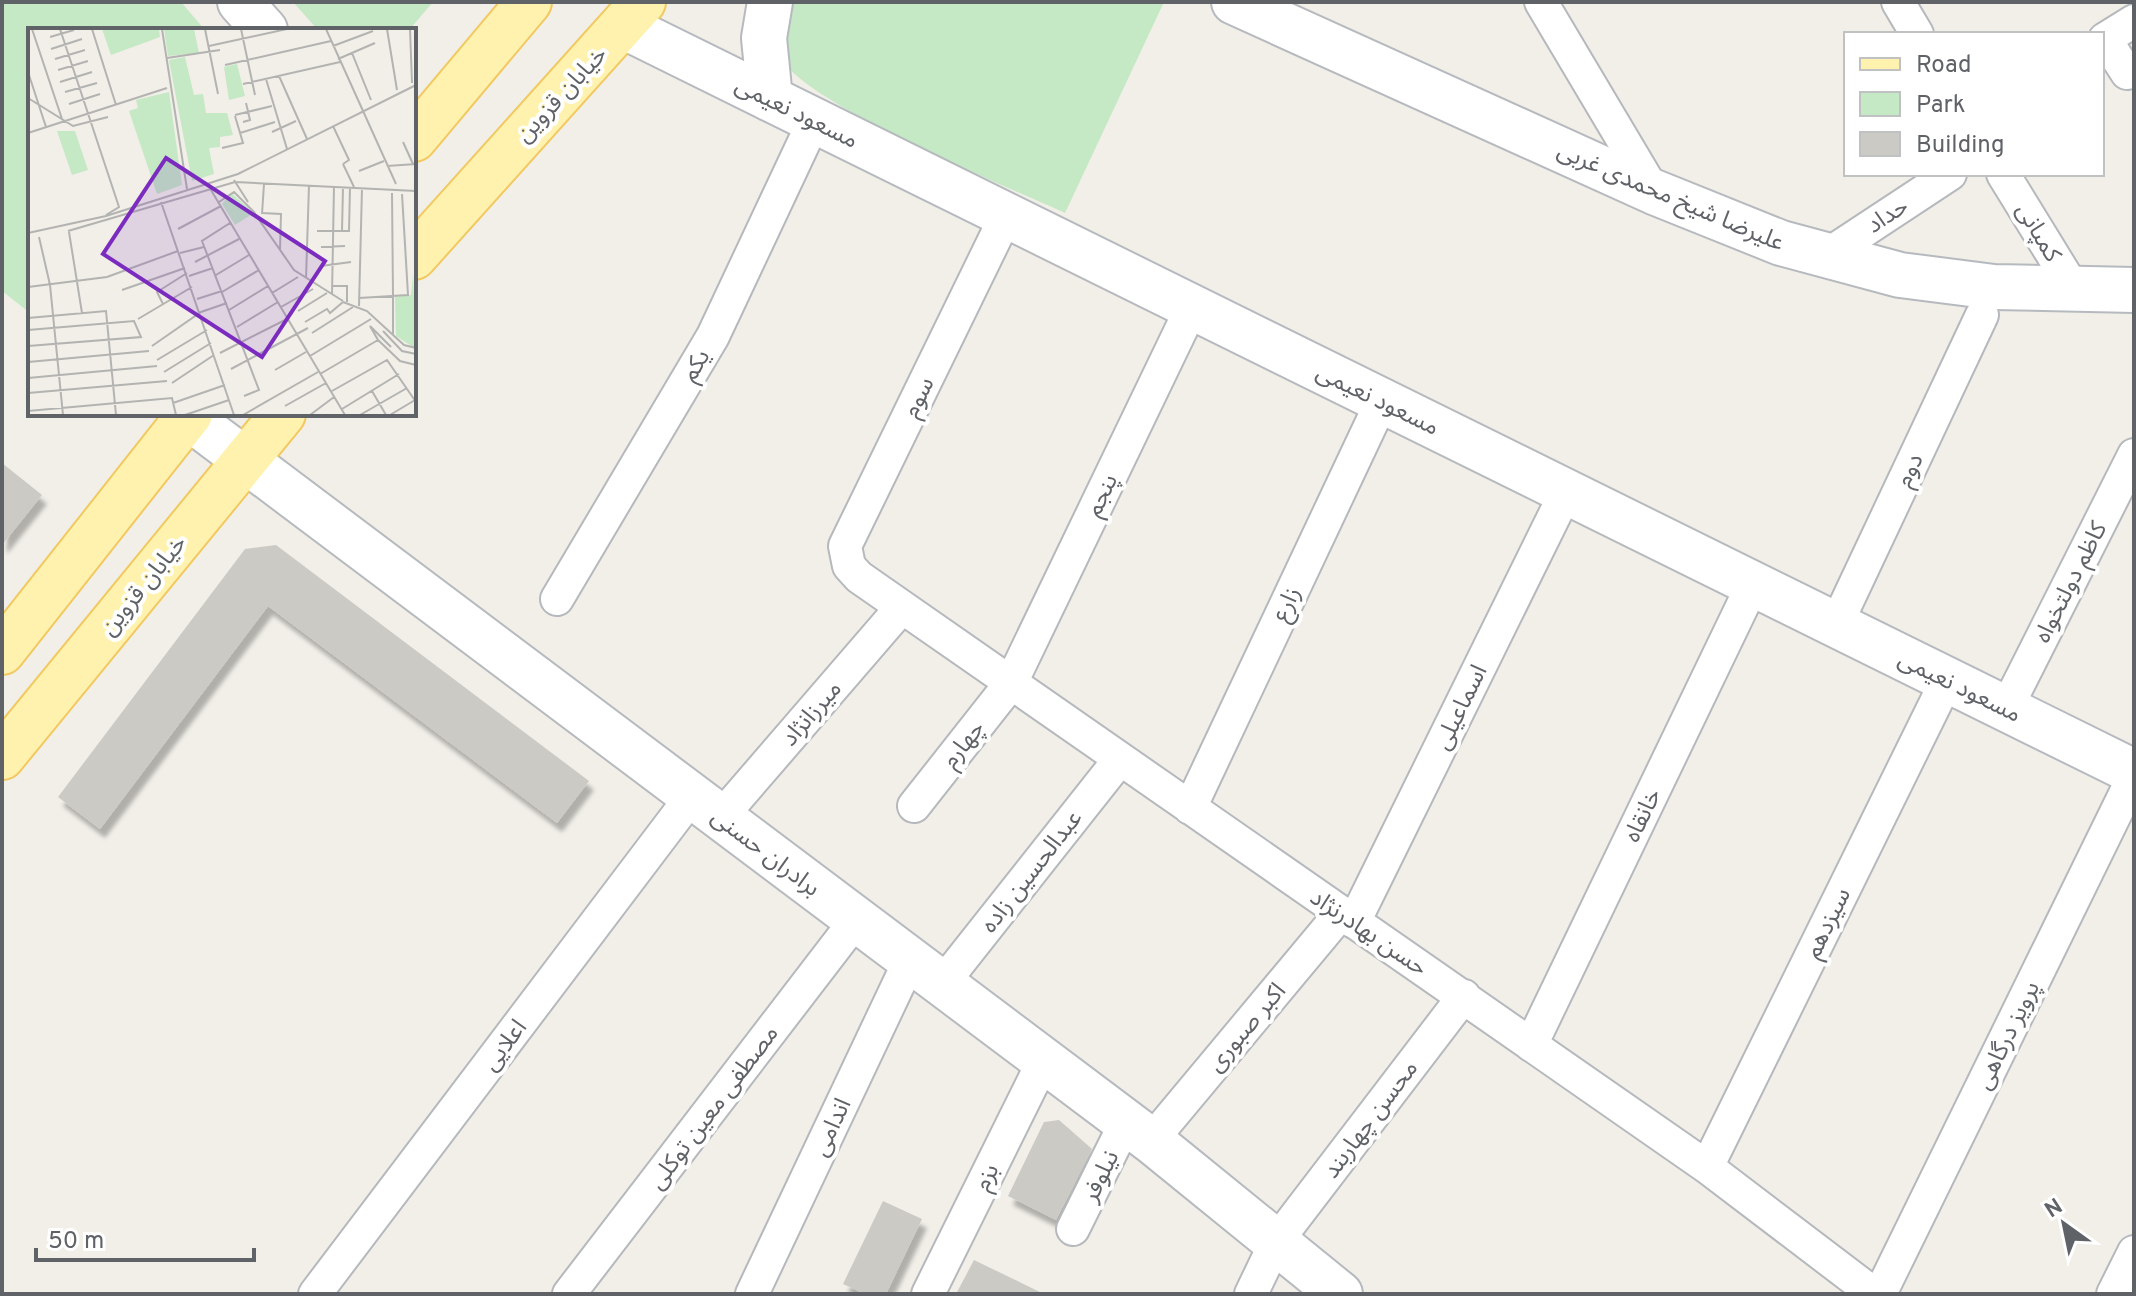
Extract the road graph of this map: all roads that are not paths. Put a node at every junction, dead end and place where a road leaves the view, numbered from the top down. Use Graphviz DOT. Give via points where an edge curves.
graph roads {
  1 [pos="240,2"];
  2 [pos="529,2"];
  3 [pos="770,2"];
  4 [pos="1234,2"];
  5 [pos="1541,2"];
  6 [pos="1898,2"];
  7 [pos="633,14"];
  8 [pos="1288,16"];
  9 [pos="2134,21"];
  10 [pos="263,28"];
  11 [pos="1916,32"];
  12 [pos="2127,73"];
  13 [pos="770,99"];
  14 [pos="814,121"];
  15 [pos="416,137"];
  16 [pos="1947,176"];
  17 [pos="2004,176"];
  18 [pos="1654,192"];
  19 [pos="1006,216"];
  20 [pos="416,255"];
  21 [pos="1824,257"];
  22 [pos="2134,290"];
  23 [pos="2075,291"];
  24 [pos="1192,307"];
  25 [pos="1982,315"];
  26 [pos="1382,401"];
  27 [pos="188,416"];
  28 [pos="190,416"];
  29 [pos="281,416"];
  30 [pos="2134,455"];
  31 [pos="245,462"];
  32 [pos="1566,492"];
  33 [pos="859,577"];
  34 [pos="1753,584"];
  35 [pos="557,599"];
  36 [pos="902,607"];
  37 [pos="1836,625"];
  38 [pos="2,652"];
  39 [pos="1947,680"];
  40 [pos="1011,683"];
  41 [pos="2006,709"];
  42 [pos="2,757"];
  43 [pos="1120,759"];
  44 [pos="2134,774"];
  45 [pos="914,806"];
  46 [pos="706,807"];
  47 [pos="1190,808"];
  48 [pos="1348,918"];
  49 [pos="856,920"];
  50 [pos="926,972"];
  51 [pos="1464,996"];
  52 [pos="1531,1045"];
  53 [pos="1044,1060"];
  54 [pos="1140,1132"];
  55 [pos="1707,1167"];
  56 [pos="1073,1229"];
  57 [pos="1276,1242"];
  58 [pos="2134,1252"];
  59 [pos="315,1294"];
  60 [pos="569,1294"];
  61 [pos="752,1294"];
  62 [pos="928,1294"];
  63 [pos="1251,1294"];
  64 [pos="1340,1294"];
  65 [pos="1877,1294"];
  66 [pos="2113,1294"];
  1 -- 10 [label="main road"];
  2 -- 15 [label="main road"];
  3 -- 13 [label="main road" via="764,38"];
  4 -- 8 [label="main road, علیرضا شیخ محمدی غربی"];
  5 -- 18 [label="street"];
  6 -- 11 [label="street"];
  7 -- 13 [label="main road, مسعود نعیمی"];
  7 -- 20 [label="main road, خیابان قزوین"];
  8 -- 18 [label="main road, علیرضا شیخ محمدی غربی"];
  9 -- 12 [label="street" via="2105,39"];
  13 -- 14 [label="main road, مسعود نعیمی"];
  14 -- 19 [label="main road, مسعود نعیمی"];
  14 -- 35 [label="street, یکم" via="713,336"];
  16 -- 21 [label="street, حداد"];
  17 -- 23 [label="street, کمپانی"];
  18 -- 21 [label="main road, علیرضا شیخ محمدی غربی"];
  19 -- 24 [label="main road, مسعود نعیمی"];
  19 -- 33 [label="street, سوم" via="845,546 849,566"];
  21 -- 23 [label="main road, علیرضا شیخ محمدی غربی" via="1916,277"];
  22 -- 23 [label="main road, علیرضا شیخ محمدی غربی"];
  24 -- 26 [label="main road, مسعود نعیمی"];
  24 -- 40 [label="street, پنجم"];
  25 -- 37 [label="street, دوم"];
  26 -- 32 [label="main road, مسعود نعیمی"];
  26 -- 47 [label="street, زارع"];
  27 -- 38 [label="main road"];
  28 -- 31 [label="main road, برادران حسنی"];
  29 -- 31 [label="main road, خیابان قزوین"];
  30 -- 41 [label="street, کاظم دولتخواه"];
  31 -- 42 [label="main road, خیابان قزوین"];
  31 -- 46 [label="main road, برادران حسنی"];
  32 -- 34 [label="main road, مسعود نعیمی"];
  32 -- 48 [label="street, اسماعیلی"];
  33 -- 36 [label="street, حسن بهادرنژاد"];
  34 -- 37 [label="main road, مسعود نعیمی"];
  34 -- 52 [label="street, خانقاه"];
  36 -- 40 [label="street, حسن بهادرنژاد"];
  36 -- 46 [label="street, ميرزانژاد"];
  37 -- 39 [label="main road, مسعود نعیمی"];
  39 -- 41 [label="main road, مسعود نعیمی"];
  39 -- 55 [label="street, سیزدهم"];
  40 -- 43 [label="street, حسن بهادرنژاد"];
  40 -- 45 [label="street, چهارم"];
  41 -- 44 [label="main road, مسعود نعیمی"];
  43 -- 47 [label="street, حسن بهادرنژاد"];
  43 -- 50 [label="street, عبدالحسین زاده"];
  44 -- 65 [label="street, پرویز درگاهی"];
  46 -- 49 [label="main road, برادران حسنی"];
  46 -- 59 [label="street, اعلایی"];
  47 -- 48 [label="street, حسن بهادرنژاد"];
  48 -- 51 [label="street, حسن بهادرنژاد"];
  48 -- 54 [label="street, اکبر صبوری" via="1155,1136"];
  49 -- 50 [label="main road, برادران حسنی"];
  49 -- 60 [label="street, مصطفی معین توکلی"];
  50 -- 53 [label="main road, برادران حسنی"];
  50 -- 61 [label="street, اندامی"];
  51 -- 52 [label="street, حسن بهادرنژاد"];
  51 -- 57 [label="street, محسن چهاربند"];
  52 -- 55 [label="street, حسن بهادرنژاد"];
  53 -- 54 [label="main road, برادران حسنی"];
  53 -- 62 [label="street, بزم"];
  54 -- 56 [label="street, نیلوفر"];
  54 -- 57 [label="main road, برادران حسنی"];
  55 -- 65 [label="street, حسن بهادرنژاد"];
  57 -- 63 [label="street, محسن چهاربند"];
  57 -- 64 [label="main road, برادران حسنی"];
  58 -- 66 [label="street"];
}
